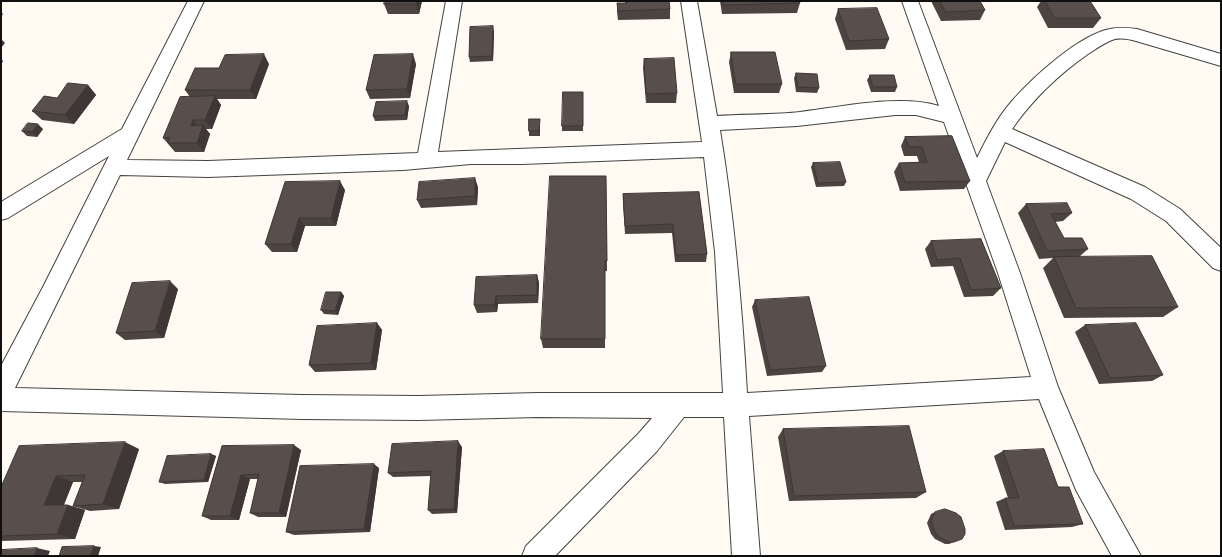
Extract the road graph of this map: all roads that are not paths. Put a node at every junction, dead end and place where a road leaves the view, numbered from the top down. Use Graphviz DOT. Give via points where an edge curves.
graph roads {
  1 [pos="196,1"];
  2 [pos="454,1"];
  3 [pos="689,1"];
  4 [pos="910,1"];
  5 [pos="1221,60"];
  6 [pos="952,117"];
  7 [pos="710,122"];
  8 [pos="1000,132"];
  9 [pos="129,134"];
  10 [pos="714,149"];
  11 [pos="427,160"];
  12 [pos="113,167"];
  13 [pos="975,182"];
  14 [pos="1,212"];
  15 [pos="1221,262"];
  16 [pos="1046,387"];
  17 [pos="1,390"];
  18 [pos="1,399"];
  19 [pos="736,405"];
  20 [pos="678,406"];
  21 [pos="536,556"];
  22 [pos="746,556"];
  23 [pos="1128,556"];
  1 -- 9 [label="street"];
  2 -- 11 [label="street"];
  3 -- 7 [label="street"];
  4 -- 6 [label="street"];
  5 -- 8 [label="street" via="1137,35 1111,34 1057,67 1018,106"];
  6 -- 7 [label="street" via="916,108 895,108 797,119"];
  6 -- 13 [label="street"];
  7 -- 10 [label="street"];
  8 -- 13 [label="street"];
  8 -- 15 [label="street" via="1138,193 1173,215"];
  9 -- 12 [label="street"];
  9 -- 14 [label="street"];
  10 -- 11 [label="street"];
  10 -- 19 [label="street" via="729,286"];
  11 -- 12 [label="street" via="208,169"];
  12 -- 17 [label="street" via="44,310"];
  13 -- 16 [label="street" via="1009,273"];
  16 -- 19 [label="street"];
  16 -- 23 [label="street" via="1085,481"];
  18 -- 20 [label="street" via="403,408 538,405"];
  19 -- 20 [label="street"];
  19 -- 22 [label="street"];
  20 -- 21 [label="street" via="642,448"];
}
